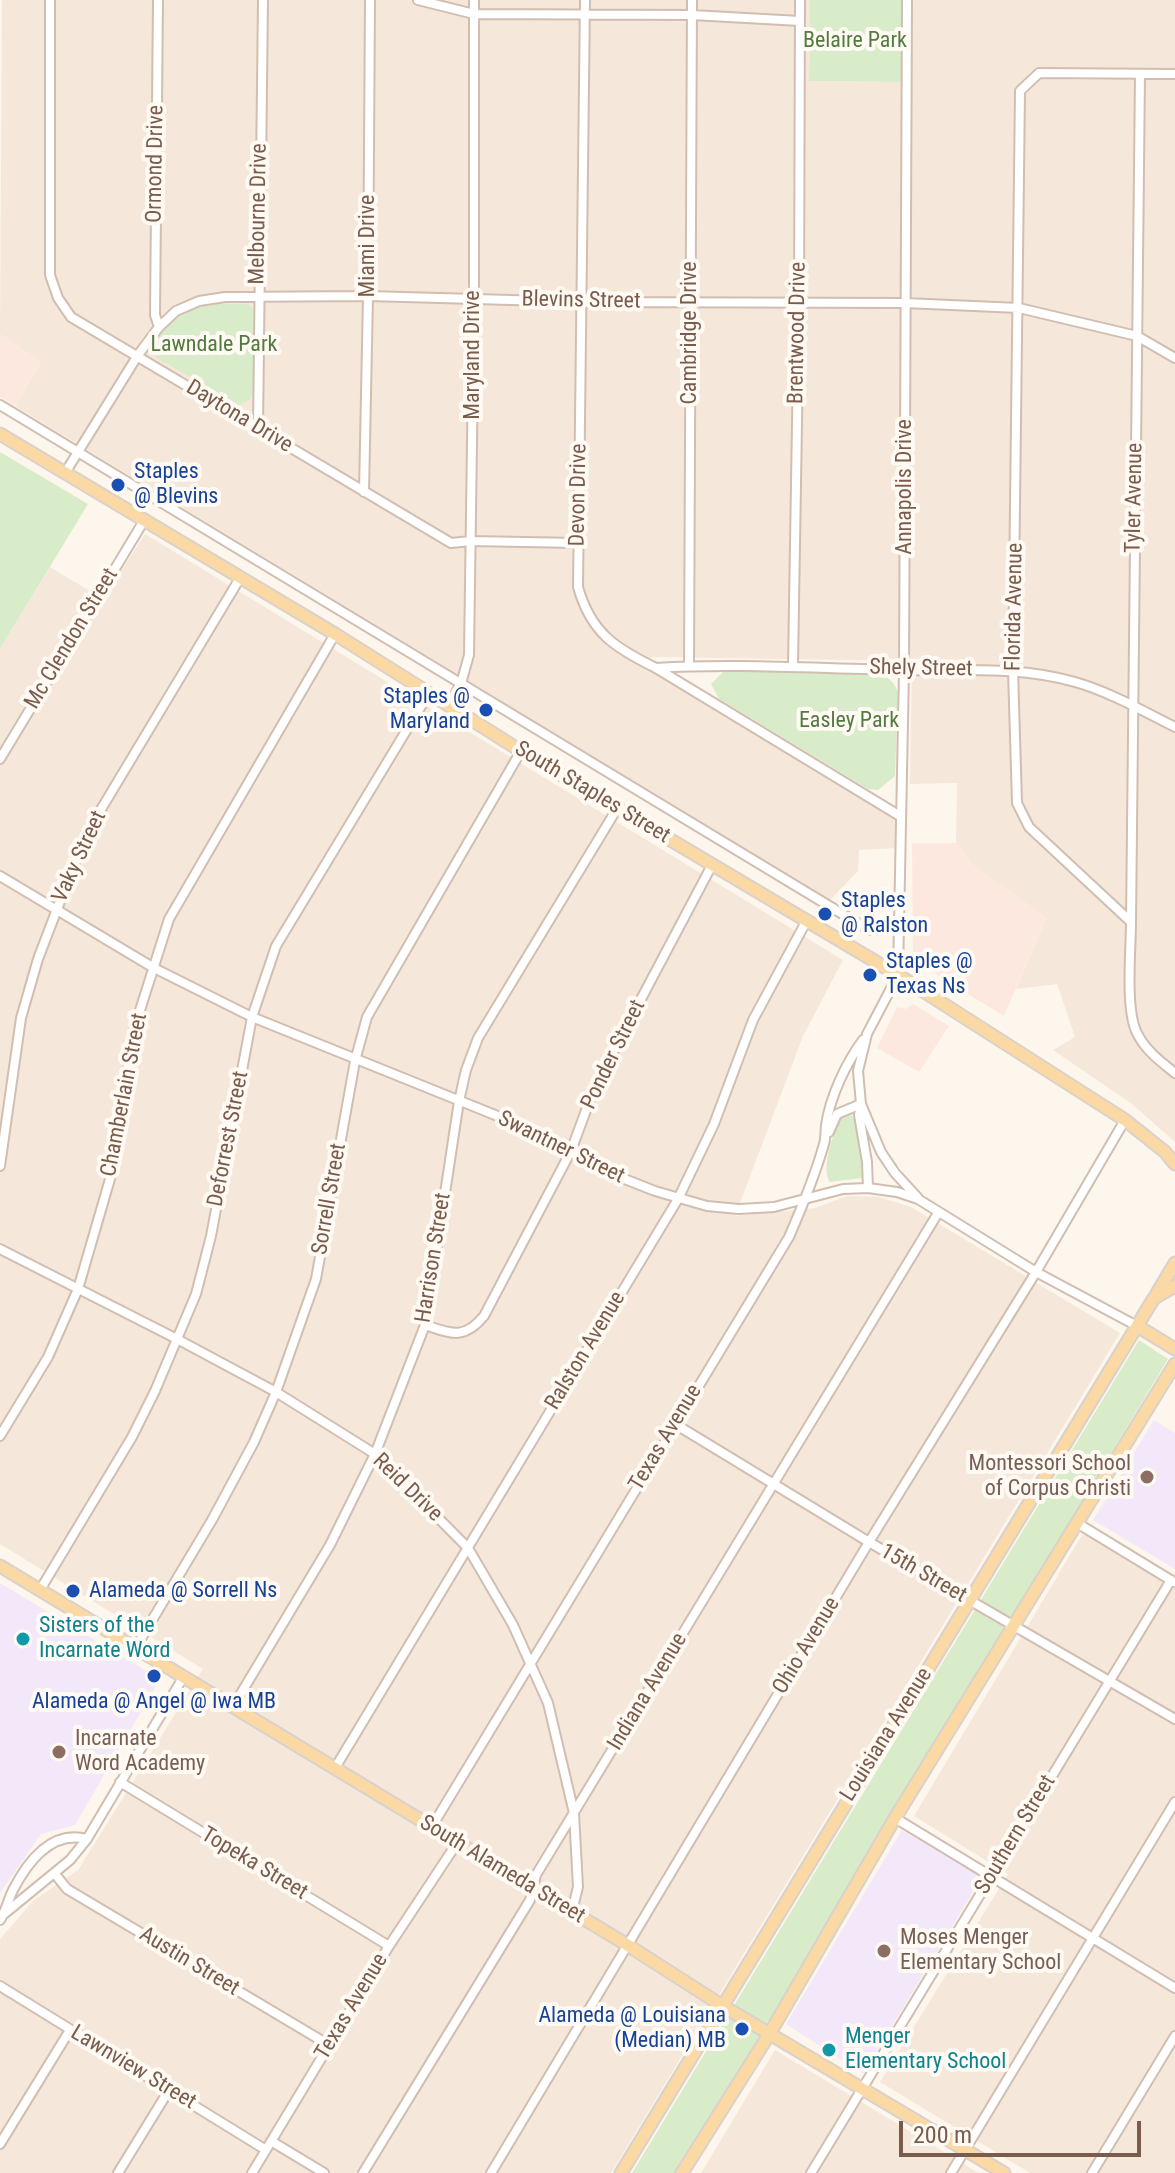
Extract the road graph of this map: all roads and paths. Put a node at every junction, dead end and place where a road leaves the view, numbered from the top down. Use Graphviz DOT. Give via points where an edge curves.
graph roads {
  1 [pos="50,0"];
  2 [pos="158,0"];
  3 [pos="263,0"];
  4 [pos="370,0"];
  5 [pos="418,0"];
  6 [pos="474,0"];
  7 [pos="585,0"];
  8 [pos="692,0"];
  9 [pos="800,0"];
  10 [pos="907,0"];
  11 [pos="474,14"];
  12 [pos="585,14"];
  13 [pos="692,15"];
  14 [pos="800,21"];
  15 [pos="1140,74"];
  16 [pos="1175,74"];
  17 [pos="368,296"];
  18 [pos="258,297"];
  19 [pos="474,299"];
  20 [pos="582,302"];
  21 [pos="799,302"];
  22 [pos="690,303"];
  23 [pos="905,303"];
  24 [pos="1019,308"];
  25 [pos="159,327"];
  26 [pos="1137,336"];
  27 [pos="138,355"];
  28 [pos="1175,358"];
  29 [pos="0,405"];
  30 [pos="258,429"];
  31 [pos="0,434"];
  32 [pos="78,452"];
  33 [pos="65,473"];
  34 [pos="364,492"];
  35 [pos="145,519"];
  36 [pos="471,541"];
  37 [pos="578,543"];
  38 [pos="240,578"];
  39 [pos="335,634"];
  40 [pos="793,665"];
  41 [pos="689,666"];
  42 [pos="656,668"];
  43 [pos="1013,670"];
  44 [pos="904,671"];
  45 [pos="460,684"];
  46 [pos="429,693"];
  47 [pos="450,706"];
  48 [pos="1133,706"];
  49 [pos="1175,727"];
  50 [pos="521,751"];
  51 [pos="0,759"];
  52 [pos="618,807"];
  53 [pos="900,816"];
  54 [pos="712,865"];
  55 [pos="0,876"];
  56 [pos="56,910"];
  57 [pos="807,920"];
  58 [pos="1131,922"];
  59 [pos="899,923"];
  60 [pos="154,968"];
  61 [pos="898,975"];
  62 [pos="252,1017"];
  63 [pos="867,1034"];
  64 [pos="355,1061"];
  65 [pos="1175,1073"];
  66 [pos="459,1101"];
  67 [pos="861,1104"];
  68 [pos="1125,1120"];
  69 [pos="826,1140"];
  70 [pos="571,1151"];
  71 [pos="1175,1164"];
  72 [pos="0,1166"];
  73 [pos="868,1188"];
  74 [pos="678,1199"];
  75 [pos="918,1199"];
  76 [pos="805,1200"];
  77 [pos="938,1213"];
  78 [pos="0,1249"];
  79 [pos="1175,1263"];
  80 [pos="1036,1272"];
  81 [pos="1175,1286"];
  82 [pos="78,1289"];
  83 [pos="1154,1298"];
  84 [pos="425,1325"];
  85 [pos="1137,1326"];
  86 [pos="177,1339"];
  87 [pos="1175,1349"];
  88 [pos="1175,1364"];
  89 [pos="276,1392"];
  90 [pos="675,1424"];
  91 [pos="0,1436"];
  92 [pos="375,1454"];
  93 [pos="773,1484"];
  94 [pos="1077,1523"];
  95 [pos="869,1542"];
  96 [pos="468,1548"];
  97 [pos="0,1566"];
  98 [pos="1173,1581"];
  99 [pos="40,1590"];
  100 [pos="970,1601"];
  101 [pos="1014,1624"];
  102 [pos="136,1647"];
  103 [pos="532,1661"];
  104 [pos="184,1676"];
  105 [pos="1110,1680"];
  106 [pos="234,1705"];
  107 [pos="1175,1719"];
  108 [pos="335,1768"];
  109 [pos="120,1782"];
  110 [pos="1175,1802"];
  111 [pos="574,1813"];
  112 [pos="895,1818"];
  113 [pos="431,1828"];
  114 [pos="87,1839"];
  115 [pos="457,1843"];
  116 [pos="55,1874"];
  117 [pos="991,1876"];
  118 [pos="533,1888"];
  119 [pos="572,1911"];
  120 [pos="2,1917"];
  121 [pos="1094,1937"];
  122 [pos="389,1946"];
  123 [pos="629,1946"];
  124 [pos="0,1986"];
  125 [pos="1175,1988"];
  126 [pos="721,2005"];
  127 [pos="70,2030"];
  128 [pos="770,2033"];
  129 [pos="1175,2036"];
  130 [pos="329,2045"];
  131 [pos="863,2088"];
  132 [pos="169,2090"];
  133 [pos="271,2141"];
  134 [pos="0,2144"];
  135 [pos="966,2149"];
  136 [pos="266,2150"];
  137 [pos="118,2173"];
  138 [pos="252,2173"];
  139 [pos="324,2173"];
  140 [pos="363,2173"];
  141 [pos="491,2173"];
  142 [pos="621,2173"];
  143 [pos="682,2173"];
  144 [pos="811,2173"];
  145 [pos="951,2173"];
  146 [pos="1004,2173"];
  147 [pos="1092,2173"];
  1 -- 27 [label="street, Daytona Drive" via="50,275 71,317"];
  2 -- 25 [label="street, Ormond Drive"];
  3 -- 18 [label="street, Melbourne Drive"];
  4 -- 17 [label="street, Miami Drive"];
  5 -- 11 [label="street"];
  6 -- 11 [label="street, Maryland Drive"];
  7 -- 12 [label="street, Devon Drive"];
  8 -- 13 [label="street, Cambridge Drive"];
  9 -- 14 [label="street, Brentwood Drive"];
  10 -- 23 [label="street, Annapolis Drive"];
  11 -- 12 [label="street"];
  11 -- 19 [label="street, Maryland Drive"];
  12 -- 13 [label="street"];
  12 -- 20 [label="street, Devon Drive"];
  13 -- 14 [label="street"];
  13 -- 22 [label="street, Cambridge Drive"];
  14 -- 21 [label="street, Brentwood Drive"];
  15 -- 16 [label="street"];
  15 -- 24 [label="street, Florida Avenue" via="1039,73 1020,91"];
  15 -- 26 [label="street, Tyler Avenue"];
  17 -- 18 [label="street, Blevins Street"];
  17 -- 19 [label="street, Blevins Street"];
  17 -- 34 [label="street, Miami Drive"];
  18 -- 25 [label="street, Blevins Street" via="199,301 176,311"];
  18 -- 30 [label="street, Melbourne Drive"];
  19 -- 20 [label="street, Blevins Street"];
  19 -- 36 [label="street, Maryland Drive"];
  20 -- 22 [label="street, Blevins Street"];
  20 -- 37 [label="street, Devon Drive"];
  21 -- 22 [label="street, Blevins Street"];
  21 -- 23 [label="street, Blevins Street"];
  21 -- 40 [label="street, Brentwood Drive"];
  22 -- 41 [label="street, Cambridge Drive"];
  23 -- 24 [label="street, Blevins Street"];
  23 -- 44 [label="street, Annapolis Drive"];
  24 -- 26 [label="street, Blevins Street"];
  24 -- 43 [label="street, Florida Avenue"];
  25 -- 27 [label="street, Blevins Street"];
  26 -- 28 [label="street, Blevins Street"];
  26 -- 48 [label="street, Tyler Avenue"];
  27 -- 30 [label="street, Daytona Drive"];
  27 -- 32 [label="street, Blevins Street"];
  29 -- 32 [label="street"];
  30 -- 34 [label="street, Daytona Drive"];
  31 -- 33 [label="main road, South Staples Street"];
  32 -- 33 [label="street, Blevins Street"];
  32 -- 45 [label="street"];
  33 -- 35 [label="main road, South Staples Street"];
  34 -- 36 [label="street, Daytona Drive" via="451,543"];
  35 -- 38 [label="main road, South Staples Street"];
  35 -- 51 [label="street, Mc Clendon Street"];
  36 -- 37 [label="street, Daytona Drive"];
  36 -- 45 [label="street, Maryland Drive" via="469,655"];
  37 -- 42 [label="street, Devon Drive" via="584,611 619,650"];
  38 -- 39 [label="main road, South Staples Street"];
  38 -- 56 [label="street, Vaky Street" via="85,836"];
  39 -- 46 [label="main road, South Staples Street"];
  39 -- 60 [label="street, Chamberlain Street" via="169,919"];
  40 -- 41 [label="street, Shely Street"];
  40 -- 44 [label="street, Shely Street"];
  41 -- 42 [label="street, Shely Street"];
  42 -- 53 [label="street, Devon Drive"];
  43 -- 44 [label="street, Shely Street"];
  43 -- 48 [label="street, Shely Street" via="1076,683"];
  43 -- 58 [label="street, Florida Avenue" via="1017,803 1029,827"];
  44 -- 53 [label="street, Annapolis Drive"];
  45 -- 47 [label="street, Maryland Drive"];
  45 -- 59 [label="street" via="869,930"];
  46 -- 47 [label="main road, South Staples Street"];
  46 -- 62 [label="street, Deforrest Street" via="276,946"];
  47 -- 50 [label="main road, South Staples Street"];
  48 -- 49 [label="street, Shely Street"];
  48 -- 58 [label="street, Tyler Avenue"];
  50 -- 52 [label="main road, South Staples Street"];
  50 -- 64 [label="street, Sorrell Street" via="367,1017"];
  52 -- 54 [label="main road, South Staples Street"];
  52 -- 66 [label="street, Harrison Street" via="478,1038"];
  53 -- 59 [label="street, Annapolis Drive"];
  54 -- 57 [label="main road, South Staples Street"];
  54 -- 70 [label="street, Ponder Street" via="595,1086"];
  55 -- 56 [label="street, Swantner Street"];
  56 -- 60 [label="street, Swantner Street"];
  56 -- 72 [label="street, Vaky Street" via="21,1018"];
  57 -- 61 [label="main road, South Staples Street"];
  57 -- 74 [label="street, Ralston Avenue" via="753,1020 714,1124"];
  58 -- 65 [label="street" via="1131,1020 1153,1055"];
  59 -- 61 [label="street, Annapolis Drive"];
  60 -- 62 [label="street, Swantner Street"];
  60 -- 82 [label="street, Chamberlain Street" via="135,1026 110,1179"];
  61 -- 63 [label="street, Texas Avenue"];
  61 -- 68 [label="main road, South Staples Street"];
  62 -- 64 [label="street, Swantner Street"];
  62 -- 86 [label="street, Deforrest Street" via="211,1236"];
  63 -- 67 [label="street, Texas Avenue" via="858,1071"];
  63 -- 69 [label="street, Texas Avenue" via="838,1087"];
  64 -- 66 [label="street, Swantner Street"];
  64 -- 89 [label="street, Sorrell Street" via="316,1279"];
  66 -- 70 [label="street, Swantner Street"];
  66 -- 84 [label="street, Harrison Street"];
  67 -- 69 [label="street" via="837,1114"];
  67 -- 73 [label="street, Texas Avenue"];
  67 -- 75 [label="street, Texas Avenue" via="881,1152"];
  68 -- 71 [label="main road, South Staples Street"];
  68 -- 80 [label="street, Ohio Avenue"];
  69 -- 76 [label="street, Texas Avenue"];
  70 -- 74 [label="street, Swantner Street"];
  70 -- 84 [label="street, Ponder Street" via="484,1316 472,1330 458,1334"];
  73 -- 75 [label="street, Swantner Street"];
  73 -- 76 [label="street, Swantner Street"];
  74 -- 76 [label="street, Swantner Street" via="739,1209"];
  74 -- 96 [label="street, Ralston Avenue"];
  75 -- 77 [label="street, Swantner Street"];
  76 -- 90 [label="street, Texas Avenue" via="789,1237"];
  77 -- 80 [label="street, Swantner Street"];
  77 -- 93 [label="street, Indiana Avenue"];
  78 -- 82 [label="street, Reid Drive"];
  79 -- 83 [label="main road, Louisiana Avenue"];
  80 -- 85 [label="street, Swantner Street"];
  80 -- 95 [label="street, Ohio Avenue"];
  81 -- 83 [label="main road, Louisiana Avenue"];
  82 -- 86 [label="street, Reid Drive"];
  82 -- 91 [label="street, Chamberlain Street" via="48,1357"];
  83 -- 85 [label="main road, Louisiana Avenue"];
  84 -- 92 [label="street, Harrison Street"];
  85 -- 87 [label="main road"];
  85 -- 100 [label="main road, Louisiana Avenue"];
  86 -- 89 [label="street, Reid Drive"];
  86 -- 99 [label="street, Deforrest Street" via="132,1437"];
  88 -- 94 [label="main road"];
  89 -- 92 [label="street, Reid Drive"];
  89 -- 102 [label="street, Sorrell Street" via="212,1520"];
  90 -- 93 [label="street, 15th Street"];
  90 -- 103 [label="street, Texas Avenue"];
  92 -- 96 [label="street, Reid Drive"];
  92 -- 106 [label="street, Harrison Street" via="330,1545"];
  93 -- 95 [label="street, 15th Street"];
  93 -- 111 [label="street, Indiana Avenue"];
  94 -- 98 [label="street"];
  94 -- 101 [label="main road"];
  95 -- 100 [label="street, 15th Street"];
  95 -- 123 [label="street, Ohio Avenue"];
  96 -- 103 [label="street, Reid Drive"];
  96 -- 108 [label="street, Ralston Avenue"];
  97 -- 99 [label="main road, South Alameda Street"];
  98 -- 105 [label="street, Southern Street"];
  99 -- 102 [label="main road, South Alameda Street"];
  100 -- 101 [label="street, 15th Street"];
  100 -- 126 [label="main road, Louisiana Avenue"];
  101 -- 105 [label="street, 15th Street"];
  101 -- 112 [label="main road"];
  102 -- 104 [label="main road, South Alameda Street"];
  103 -- 111 [label="street, Reid Drive" via="548,1703"];
  103 -- 113 [label="street, Texas Avenue"];
  104 -- 106 [label="main road, South Alameda Street"];
  104 -- 109 [label="street"];
  105 -- 107 [label="street, 15th Street"];
  105 -- 117 [label="street, Southern Street"];
  106 -- 108 [label="main road, South Alameda Street"];
  108 -- 113 [label="main road, South Alameda Street"];
  109 -- 114 [label="street"];
  109 -- 122 [label="street, Topeka Street"];
  110 -- 121 [label="street"];
  111 -- 118 [label="street, Indiana Avenue"];
  111 -- 119 [label="street, Reid Drive" via="578,1887"];
  112 -- 117 [label="street"];
  112 -- 128 [label="main road"];
  113 -- 115 [label="main road, South Alameda Street"];
  114 -- 116 [label="street"];
  114 -- 120 [label="street" via="64,1837 42,1850 13,1890"];
  115 -- 118 [label="main road, South Alameda Street"];
  115 -- 122 [label="street, Texas Avenue"];
  116 -- 120 [label="street"];
  116 -- 130 [label="street, Austin Street" via="67,1889"];
  117 -- 121 [label="street"];
  117 -- 131 [label="street, Southern Street"];
  118 -- 119 [label="main road, South Alameda Street"];
  118 -- 140 [label="street, Indiana Avenue"];
  119 -- 123 [label="main road, South Alameda Street"];
  121 -- 125 [label="street"];
  121 -- 135 [label="street"];
  122 -- 130 [label="street, Texas Avenue"];
  123 -- 126 [label="main road, South Alameda Street"];
  123 -- 141 [label="street, Ohio Avenue"];
  124 -- 127 [label="street, Lawnview Street"];
  126 -- 128 [label="main road, South Alameda Street"];
  126 -- 142 [label="main road, Louisiana Avenue"];
  127 -- 132 [label="street, Lawnview Street"];
  127 -- 134 [label="street"];
  128 -- 131 [label="main road, South Alameda Street"];
  128 -- 143 [label="main road"];
  129 -- 147 [label="street"];
  130 -- 133 [label="street, Texas Avenue"];
  131 -- 135 [label="main road, South Alameda Street"];
  131 -- 144 [label="street, Southern Street"];
  132 -- 136 [label="street, Lawnview Street"];
  132 -- 137 [label="street"];
  133 -- 136 [label="street, Texas Avenue"];
  133 -- 139 [label="street"];
  135 -- 145 [label="street"];
  135 -- 146 [label="main road, South Alameda Street"];
  136 -- 138 [label="street, Texas Avenue"];
}
